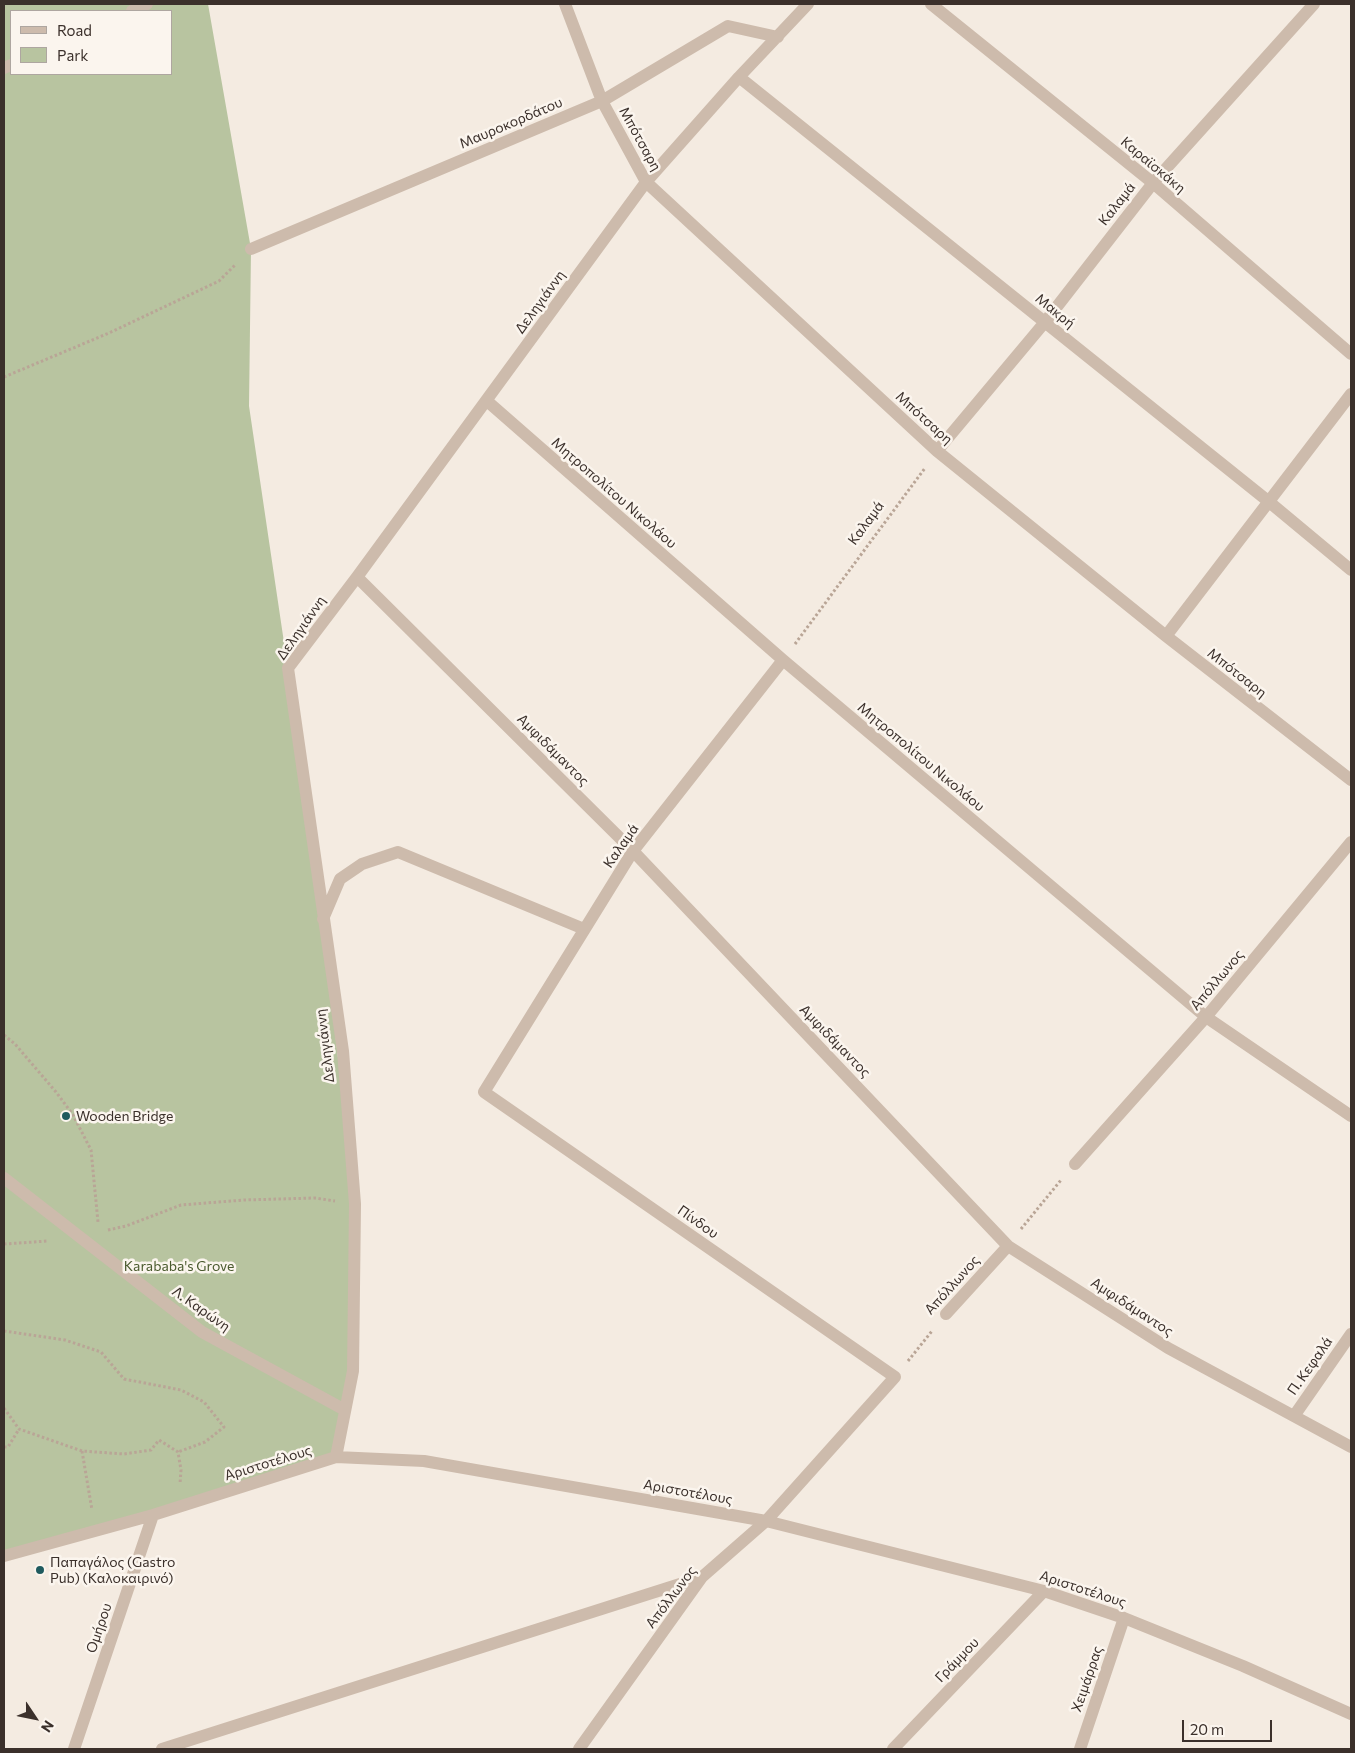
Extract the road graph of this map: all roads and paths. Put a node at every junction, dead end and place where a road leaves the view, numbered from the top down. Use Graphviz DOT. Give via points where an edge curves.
graph roads {
  1 [pos="147,4"];
  2 [pos="565,4"];
  3 [pos="808,4"];
  4 [pos="931,4"];
  5 [pos="1314,4"];
  6 [pos="134,10"];
  7 [pos="778,36"];
  8 [pos="739,77"];
  9 [pos="602,101"];
  10 [pos="646,182"];
  11 [pos="1152,183"];
  12 [pos="251,249"];
  13 [pos="1045,322"];
  14 [pos="1351,354"];
  15 [pos="4,376"];
  16 [pos="1351,394"];
  17 [pos="487,401"];
  18 [pos="938,451"];
  19 [pos="1268,501"];
  20 [pos="1351,570"];
  21 [pos="358,577"];
  22 [pos="1166,636"];
  23 [pos="783,660"];
  24 [pos="1351,780"];
  25 [pos="1351,842"];
  26 [pos="633,852"];
  27 [pos="323,920"];
  28 [pos="584,929"];
  29 [pos="1206,1017"];
  30 [pos="4,1035"];
  31 [pos="484,1092"];
  32 [pos="1351,1116"];
  33 [pos="1075,1164"];
  34 [pos="4,1178"];
  35 [pos="355,1204"];
  36 [pos="99,1233"];
  37 [pos="81,1238"];
  38 [pos="4,1244"];
  39 [pos="1008,1246"];
  40 [pos="946,1314"];
  41 [pos="4,1331"];
  42 [pos="1351,1334"];
  43 [pos="894,1377"];
  44 [pos="4,1408"];
  45 [pos="345,1410"];
  46 [pos="1294,1416"];
  47 [pos="19,1429"];
  48 [pos="4,1447"];
  49 [pos="1351,1447"];
  50 [pos="82,1451"];
  51 [pos="178,1452"];
  52 [pos="336,1457"];
  53 [pos="179,1506"];
  54 [pos="153,1515"];
  55 [pos="766,1521"];
  56 [pos="95,1532"];
  57 [pos="4,1556"];
  58 [pos="702,1577"];
  59 [pos="1044,1591"];
  60 [pos="1124,1618"];
  61 [pos="1351,1714"];
  62 [pos="74,1749"];
  63 [pos="162,1749"];
  64 [pos="579,1749"];
  65 [pos="893,1749"];
  66 [pos="1080,1749"];
  1 -- 6 [label="street"];
  2 -- 9 [label="street, Μπότσαρη"];
  3 -- 7 [label="street, Δεληγιάννη"];
  4 -- 11 [label="street, Καραϊσκάκη"];
  5 -- 11 [label="street, Καλαμά"];
  7 -- 8 [label="street, Δεληγιάννη"];
  7 -- 9 [label="street, Μαυροκορδάτου" via="728,26"];
  8 -- 10 [label="street, Δεληγιάννη"];
  8 -- 13 [label="street, Μακρή"];
  9 -- 10 [label="street, Μπότσαρη"];
  9 -- 12 [label="street, Μαυροκορδάτου"];
  10 -- 17 [label="street, Δεληγιάννη"];
  10 -- 18 [label="street, Μπότσαρη"];
  11 -- 13 [label="street, Καλαμά"];
  11 -- 14 [label="street, Καραϊσκάκη"];
  12 -- 15 [label="path" via="219,281 108,333"];
  13 -- 18 [label="street, Καλαμά"];
  13 -- 19 [label="street, Μακρή"];
  16 -- 19 [label="street"];
  17 -- 21 [label="street, Δεληγιάννη"];
  17 -- 23 [label="street, Μητροπολίτου Νικολάου"];
  18 -- 22 [label="street, Μπότσαρη"];
  18 -- 23 [label="path, Καλαμά"];
  19 -- 20 [label="street, Μακρή"];
  19 -- 22 [label="street"];
  21 -- 26 [label="street, Αμφιδάμαντος"];
  21 -- 27 [label="street, Δεληγιάννη" via="288,668"];
  22 -- 24 [label="street, Μπότσαρη"];
  23 -- 26 [label="street, Καλαμά"];
  23 -- 29 [label="street, Μητροπολίτου Νικολάου"];
  25 -- 29 [label="street, Απόλλωνος"];
  26 -- 28 [label="street, Καλαμά"];
  26 -- 39 [label="street, Αμφιδάμαντος"];
  27 -- 28 [label="street" via="340,879 362,864 398,852"];
  27 -- 35 [label="street, Δεληγιάννη" via="343,1051"];
  28 -- 31 [label="street, Καλαμά"];
  29 -- 32 [label="street, Μητροπολίτου Νικολάου"];
  29 -- 33 [label="street, Απόλλωνος"];
  30 -- 36 [label="path" via="56,1092 73,1115 91,1150"];
  31 -- 43 [label="street, Πίνδου"];
  33 -- 39 [label="path"];
  34 -- 37 [label="street, Λ. Καρώνη"];
  35 -- 36 [label="path" via="316,1198 181,1205"];
  35 -- 45 [label="street, Δεληγιάννη" via="353,1371"];
  36 -- 37 [label="path"];
  37 -- 38 [label="path"];
  37 -- 45 [label="street, Λ. Καρώνη" via="202,1332"];
  39 -- 40 [label="street, Απόλλωνος"];
  39 -- 46 [label="street, Αμφιδάμαντος" via="1168,1348"];
  40 -- 43 [label="path, Απόλλωνος"];
  41 -- 51 [label="path" via="65,1340 101,1352 124,1378 181,1390 204,1402 224,1427 205,1442"];
  42 -- 46 [label="street, Π. Κεφαλά"];
  43 -- 55 [label="street, Απόλλωνος"];
  44 -- 47 [label="path"];
  45 -- 52 [label="street, Δεληγιάννη"];
  46 -- 49 [label="street, Αμφιδάμαντος"];
  47 -- 48 [label="path" via="8,1447"];
  47 -- 50 [label="path"];
  50 -- 51 [label="path" via="124,1454 151,1450 159,1440"];
  50 -- 56 [label="path"];
  51 -- 53 [label="path" via="181,1470"];
  52 -- 53 [label="street, Αριστοτέλους"];
  52 -- 55 [label="street, Αριστοτέλους" via="424,1460"];
  53 -- 54 [label="street, Αριστοτέλους"];
  54 -- 56 [label="street, Αριστοτέλους"];
  54 -- 62 [label="street, Ομήρου"];
  55 -- 58 [label="street, Απόλλωνος"];
  55 -- 59 [label="street, Αριστοτέλους"];
  56 -- 57 [label="street, Αριστοτέλους"];
  58 -- 63 [label="street"];
  58 -- 64 [label="street, Απόλλωνος"];
  59 -- 60 [label="street, Αριστοτέλους"];
  59 -- 65 [label="street, Γράμμου"];
  60 -- 61 [label="street, Αριστοτέλους"];
  60 -- 66 [label="street, Χειμάρρας"];
}
